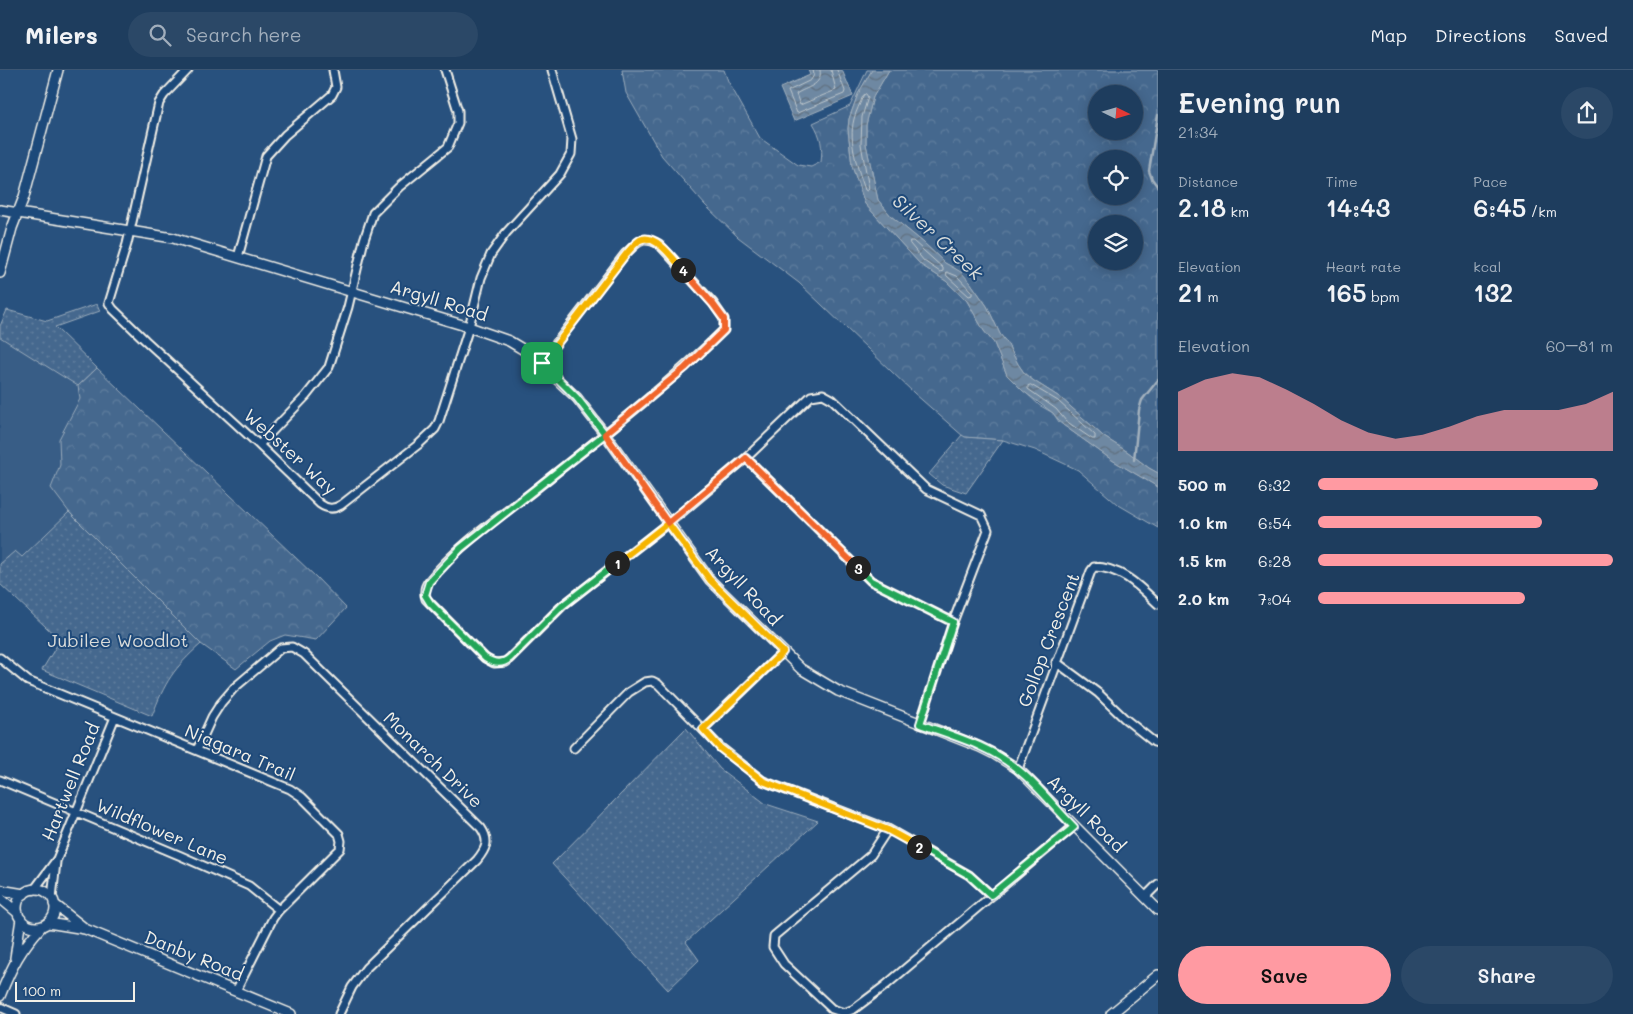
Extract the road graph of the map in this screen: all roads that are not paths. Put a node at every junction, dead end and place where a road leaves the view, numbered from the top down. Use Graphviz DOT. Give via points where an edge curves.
graph roads {
  1 [pos="58,70"];
  2 [pos="188,70"];
  3 [pos="334,70"];
  4 [pos="445,70"];
  5 [pos="552,70"];
  6 [pos="0,210"];
  7 [pos="18,213"];
  8 [pos="130,232"];
  9 [pos="238,257"];
  10 [pos="0,274"];
  11 [pos="352,292"];
  12 [pos="469,327"];
  13 [pos="542,363"];
  14 [pos="605,434"];
  15 [pos="259,445"];
  16 [pos="746,458"];
  17 [pos="668,523"];
  18 [pos="1158,604"];
  19 [pos="953,622"];
  20 [pos="783,652"];
  21 [pos="0,658"];
  22 [pos="1056,662"];
  23 [pos="115,717"];
  24 [pos="920,724"];
  25 [pos="703,729"];
  26 [pos="1158,743"];
  27 [pos="574,748"];
  28 [pos="197,750"];
  29 [pos="1018,769"];
  30 [pos="0,780"];
  31 [pos="76,812"];
  32 [pos="1074,827"];
  33 [pos="888,830"];
  34 [pos="56,859"];
  35 [pos="1158,884"];
  36 [pos="0,890"];
  37 [pos="34,890"];
  38 [pos="24,894"];
  39 [pos="991,895"];
  40 [pos="1145,897"];
  41 [pos="0,898"];
  42 [pos="53,901"];
  43 [pos="279,910"];
  44 [pos="1158,910"];
  45 [pos="19,916"];
  46 [pos="45,924"];
  47 [pos="85,929"];
  48 [pos="14,963"];
  49 [pos="1158,975"];
  50 [pos="236,991"];
  51 [pos="0,996"];
  52 [pos="0,1008"];
  53 [pos="16,1014"];
  54 [pos="291,1014"];
  55 [pos="339,1014"];
  56 [pos="1111,1014"];
  1 -- 7 [label="street"];
  2 -- 8 [label="street, Webster Way" via="159,103"];
  3 -- 9 [label="street" via="336,87 332,95 284,135 266,156"];
  4 -- 11 [label="street" via="458,111 458,123 452,139 448,147 399,186 373,213"];
  5 -- 12 [label="street" via="572,139 570,154 560,174 490,254"];
  6 -- 7 [label="street, Argyll Road"];
  7 -- 8 [label="street, Argyll Road"];
  7 -- 10 [label="street"];
  8 -- 9 [label="street, Argyll Road" via="172,238"];
  8 -- 15 [label="street, Webster Way" via="109,303 113,310"];
  9 -- 11 [label="street, Argyll Road"];
  11 -- 12 [label="street, Argyll Road"];
  11 -- 15 [label="street" via="328,367 306,396"];
  12 -- 13 [label="street, Argyll Road" via="509,341"];
  12 -- 15 [label="street, Webster Way" via="444,410 434,429 336,508 325,508 320,504"];
  13 -- 14 [label="street, Argyll Road" via="577,398"];
  13 -- 14 [label="street" via="626,254 641,240 650,239 659,244 713,304 724,319 724,330 685,368"];
  14 -- 17 [label="street, Argyll Road"];
  14 -- 17 [label="street" via="461,548 429,582 426,599 485,658 502,663 562,606"];
  16 -- 17 [label="street"];
  16 -- 19 [label="street" via="871,581"];
  16 -- 19 [label="street" via="811,396 823,394 926,489 981,515 988,530"];
  17 -- 20 [label="street, Argyll Road" via="710,580"];
  18 -- 22 [label="street, Gollop Crescent" via="1121,572 1094,567"];
  19 -- 24 [label="street"];
  20 -- 24 [label="street, Argyll Road" via="801,669 838,691"];
  20 -- 25 [label="street"];
  21 -- 23 [label="street, Niagara Trail" via="28,681"];
  22 -- 26 [label="street"];
  22 -- 29 [label="street, Gollop Crescent"];
  23 -- 28 [label="street, Niagara Trail"];
  23 -- 31 [label="street, Hartwell Road"];
  24 -- 29 [label="street, Argyll Road" via="980,747"];
  25 -- 27 [label="street" via="658,684 645,682 629,692"];
  25 -- 33 [label="street" via="720,748 763,781"];
  28 -- 43 [label="street, Niagara Trail" via="296,792 339,834 340,849"];
  28 -- 55 [label="street, Monarch Drive" via="212,717 227,696 281,648 292,646 304,654 487,836 477,860 366,968"];
  29 -- 32 [label="street, Argyll Road"];
  30 -- 31 [label="street, Wildflower Lane"];
  31 -- 34 [label="street, Hartwell Road"];
  31 -- 43 [label="street, Wildflower Lane" via="249,886"];
  32 -- 39 [label="street"];
  32 -- 40 [label="street, Argyll Road"];
  33 -- 39 [label="street" via="969,875"];
  33 -- 39 [label="street" via="871,855 774,936 773,947 784,964 832,1009 844,1013 854,1009"];
  34 -- 37 [label="street, Hartwell Road"];
  34 -- 42 [label="street, Hartwell Road"];
  35 -- 40 [label="street"];
  36 -- 38 [label="street"];
  37 -- 38 [label="street"];
  37 -- 42 [label="street" via="44,891"];
  38 -- 45 [label="street" via="18,902"];
  40 -- 44 [label="street, Argyll Road"];
  41 -- 45 [label="street"];
  42 -- 46 [label="street" via="54,914"];
  42 -- 47 [label="street, Danby Road"];
  43 -- 50 [label="street, Niagara Trail"];
  45 -- 46 [label="street" via="29,926"];
  45 -- 48 [label="street"];
  46 -- 47 [label="street, Danby Road"];
  46 -- 48 [label="street"];
  47 -- 50 [label="street, Danby Road"];
  48 -- 51 [label="street"];
  49 -- 56 [label="street"];
  50 -- 54 [label="street, Danby Road"];
  52 -- 53 [label="street"];
}
